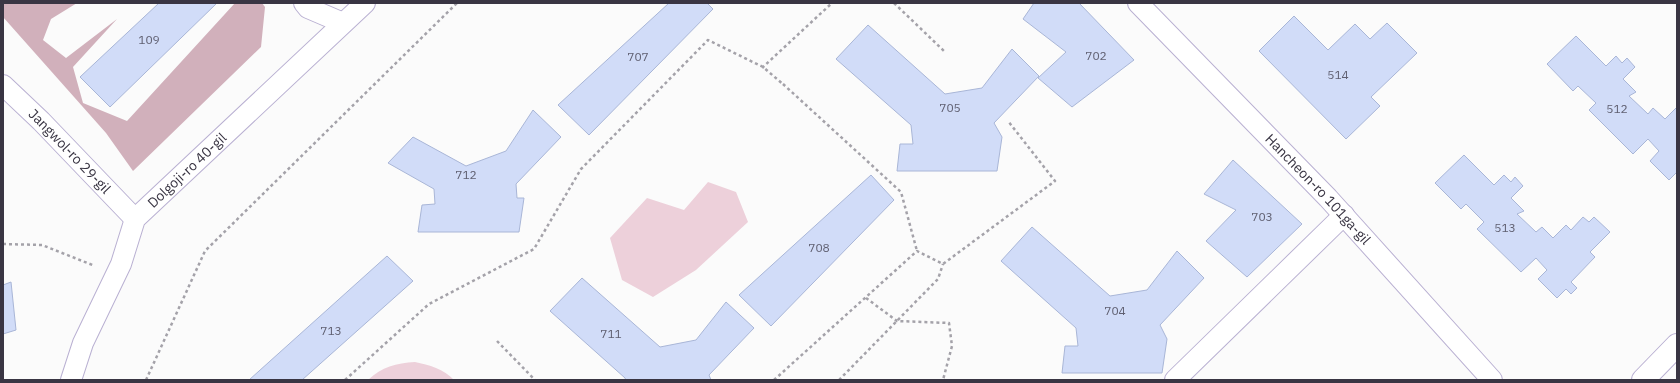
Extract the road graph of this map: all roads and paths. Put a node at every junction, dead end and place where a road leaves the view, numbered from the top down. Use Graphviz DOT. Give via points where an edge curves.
graph roads {
  1 [pos="304,3"];
  2 [pos="365,3"];
  3 [pos="457,3"];
  4 [pos="832,3"];
  5 [pos="894,3"];
  6 [pos="1138,3"];
  7 [pos="343,23"];
  8 [pos="944,51"];
  9 [pos="763,67"];
  10 [pos="3,85"];
  11 [pos="1008,121"];
  12 [pos="1344,215"];
  13 [pos="135,219"];
  14 [pos="3,244"];
  15 [pos="917,251"];
  16 [pos="943,264"];
  17 [pos="116,274"];
  18 [pos="866,298"];
  19 [pos="897,321"];
  20 [pos="497,341"];
  21 [pos="1677,346"];
  22 [pos="72,380"];
  23 [pos="146,380"];
  24 [pos="345,380"];
  25 [pos="536,380"];
  26 [pos="774,380"];
  27 [pos="839,380"];
  28 [pos="943,380"];
  29 [pos="1175,380"];
  30 [pos="1492,380"];
  31 [pos="1643,380"];
  1 -- 7 [label="street" via="308,8"];
  2 -- 7 [label="street, Dolgoji-ro 40-gil"];
  3 -- 23 [label="path" via="205,251"];
  4 -- 9 [label="path"];
  5 -- 8 [label="path"];
  6 -- 12 [label="street, Hancheon-ro 101ga-gil"];
  7 -- 13 [label="street, Dolgoji-ro 40-gil"];
  9 -- 15 [label="path" via="901,192"];
  9 -- 24 [label="path" via="708,40 581,169 534,249 430,304"];
  10 -- 13 [label="street, Jangwol-ro 29-gil"];
  11 -- 16 [label="path" via="1055,181"];
  12 -- 29 [label="street"];
  12 -- 30 [label="street, Hancheon-ro 101ga-gil"];
  13 -- 17 [label="street, Dolgoji-ro 40-gil"];
  14 -- 17 [label="path" via="42,244"];
  15 -- 16 [label="path"];
  15 -- 18 [label="path"];
  16 -- 19 [label="path" via="938,279"];
  17 -- 22 [label="street, Dolgoji-ro 40-gil" via="84,343"];
  18 -- 19 [label="path"];
  18 -- 26 [label="path"];
  19 -- 27 [label="path"];
  19 -- 28 [label="path" via="949,323 952,346"];
  20 -- 25 [label="path"];
  21 -- 31 [label="street"];
}
